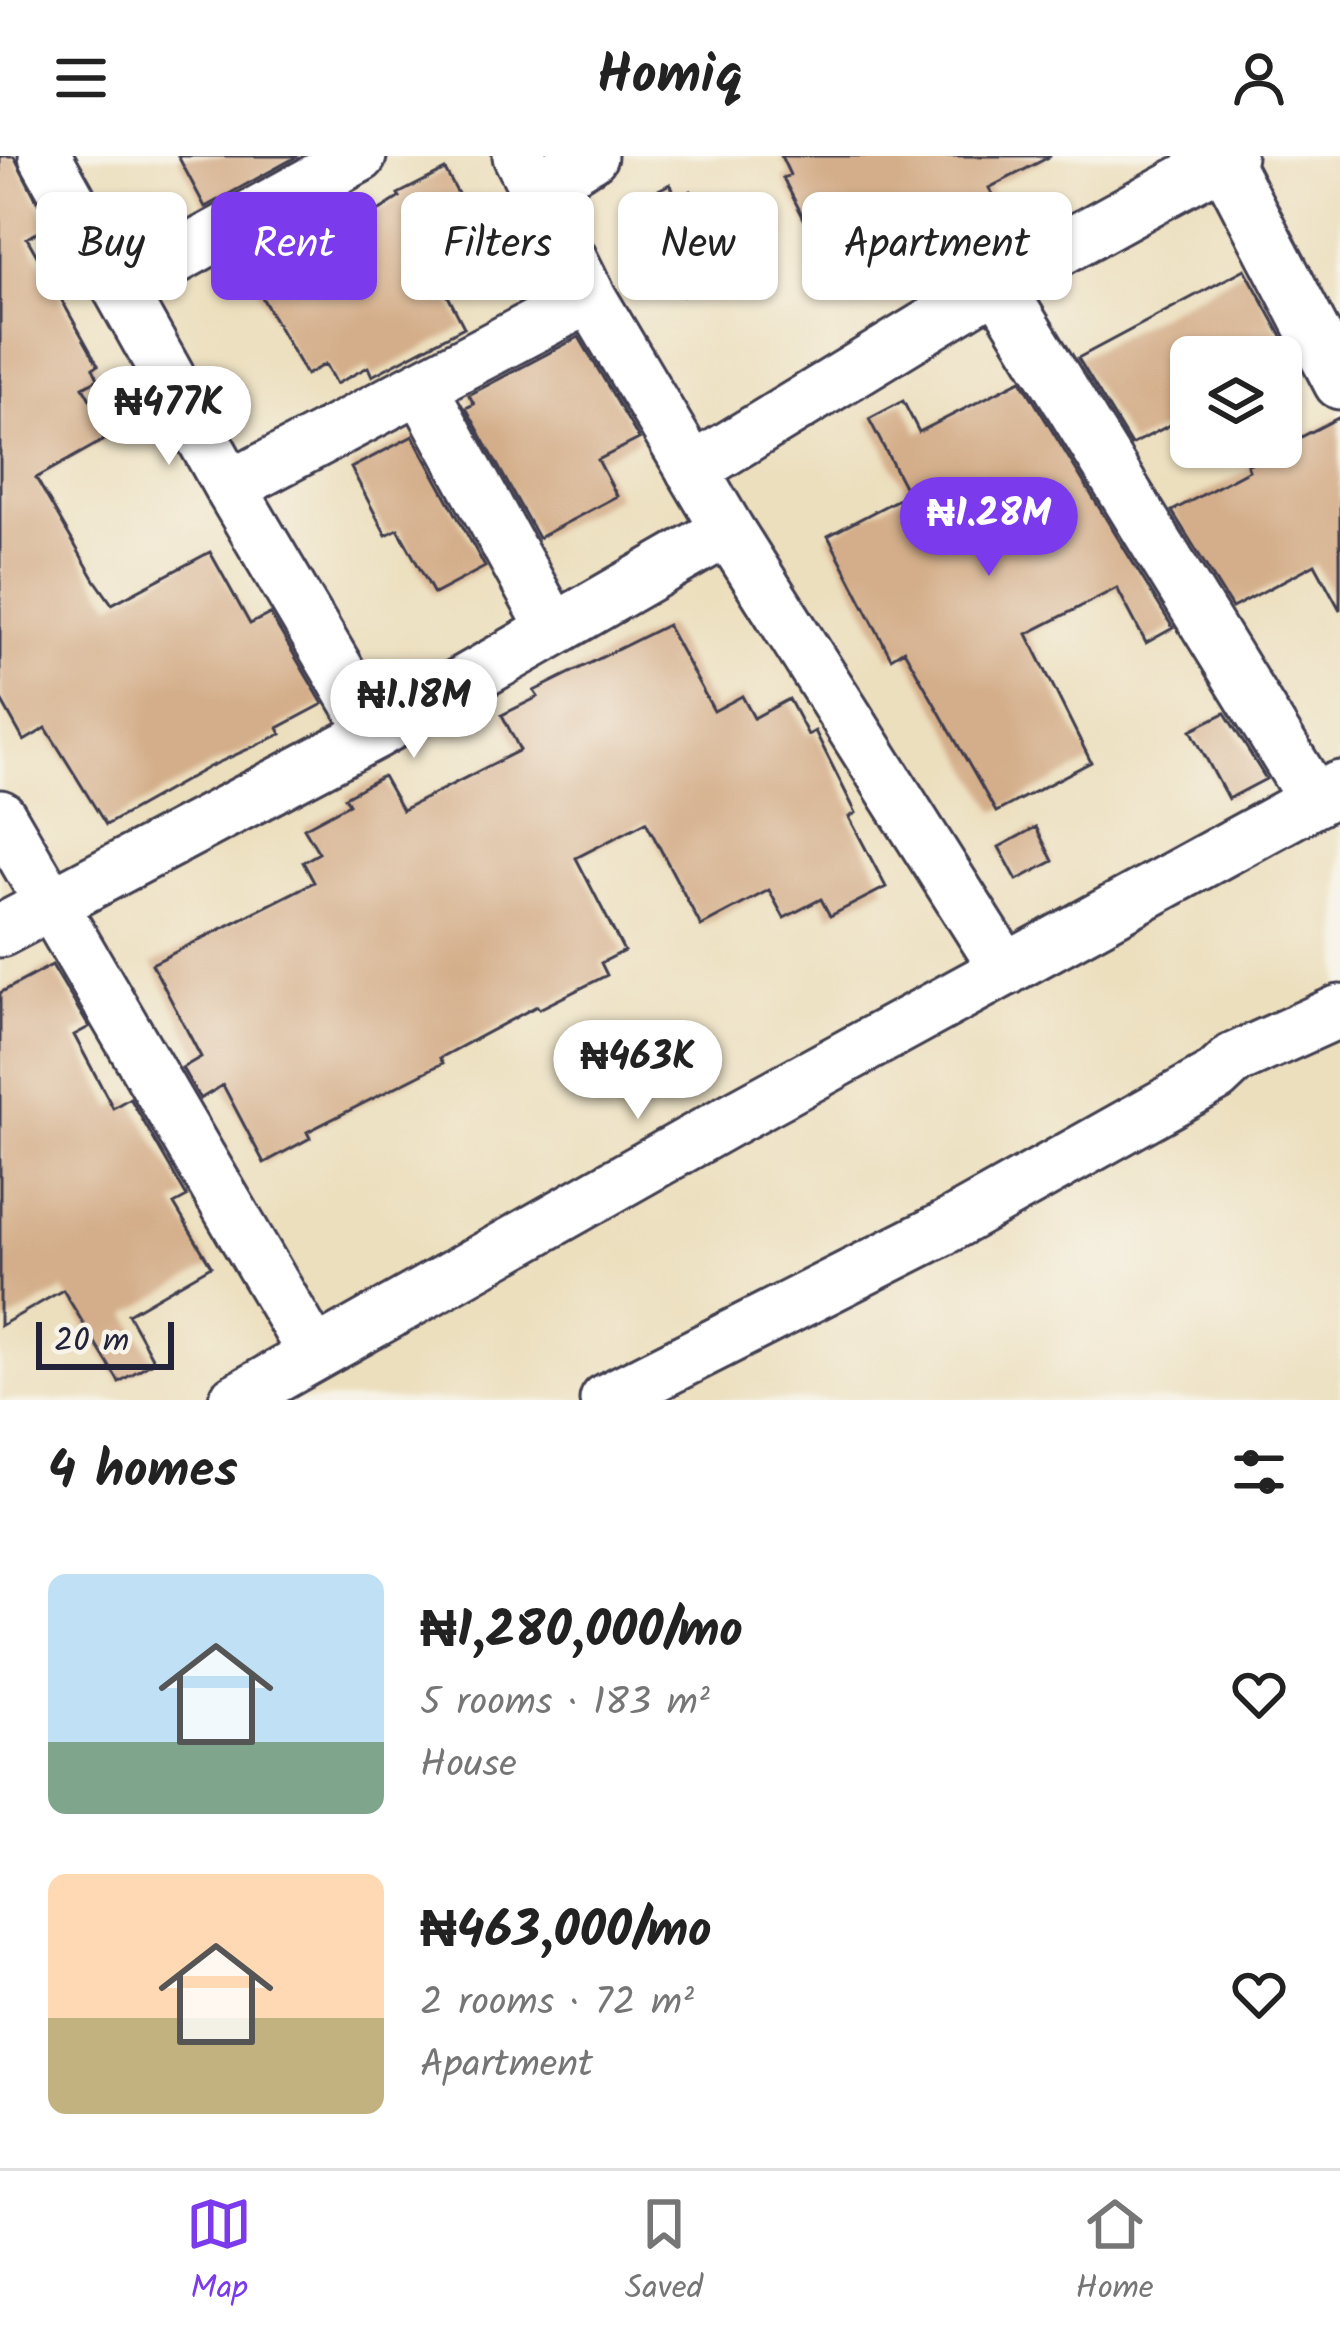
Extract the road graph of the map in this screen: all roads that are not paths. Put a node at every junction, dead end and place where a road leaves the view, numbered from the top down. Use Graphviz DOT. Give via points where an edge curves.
graph roads {
  1 [pos="45,156"];
  2 [pos="360,156"];
  3 [pos="591,156"];
  4 [pos="1227,158"];
  5 [pos="528,172"];
  6 [pos="65,192"];
  7 [pos="1072,243"];
  8 [pos="187,251"];
  9 [pos="124,300"];
  10 [pos="586,300"];
  11 [pos="591,300"];
  12 [pos="972,300"];
  13 [pos="1008,300"];
  14 [pos="1340,383"];
  15 [pos="421,387"];
  16 [pos="692,470"];
  17 [pos="230,487"];
  18 [pos="728,530"];
  19 [pos="554,630"];
  20 [pos="375,733"];
  21 [pos="1328,794"];
  22 [pos="0,816"];
  23 [pos="50,902"];
  24 [pos="0,931"];
  25 [pos="1006,970"];
  26 [pos="1340,1011"];
  27 [pos="314,1354"];
  28 [pos="236,1400"];
  29 [pos="606,1400"];
  1 -- 6 [label="street"];
  2 -- 8 [label="street"];
  3 -- 5 [label="street"];
  4 -- 7 [label="street"];
  4 -- 14 [label="street"];
  9 -- 17 [label="street"];
  10 -- 15 [label="street"];
  11 -- 16 [label="street"];
  12 -- 16 [label="street"];
  13 -- 21 [label="street"];
  15 -- 17 [label="street"];
  15 -- 19 [label="street"];
  16 -- 18 [label="street"];
  17 -- 20 [label="street"];
  18 -- 19 [label="street"];
  18 -- 25 [label="street"];
  19 -- 20 [label="street"];
  20 -- 23 [label="street"];
  21 -- 25 [label="street"];
  22 -- 23 [label="street"];
  23 -- 24 [label="street"];
  23 -- 27 [label="street"];
  25 -- 27 [label="street"];
  26 -- 29 [label="street" via="1234,1059 943,1229"];
  27 -- 28 [label="street"];
}
